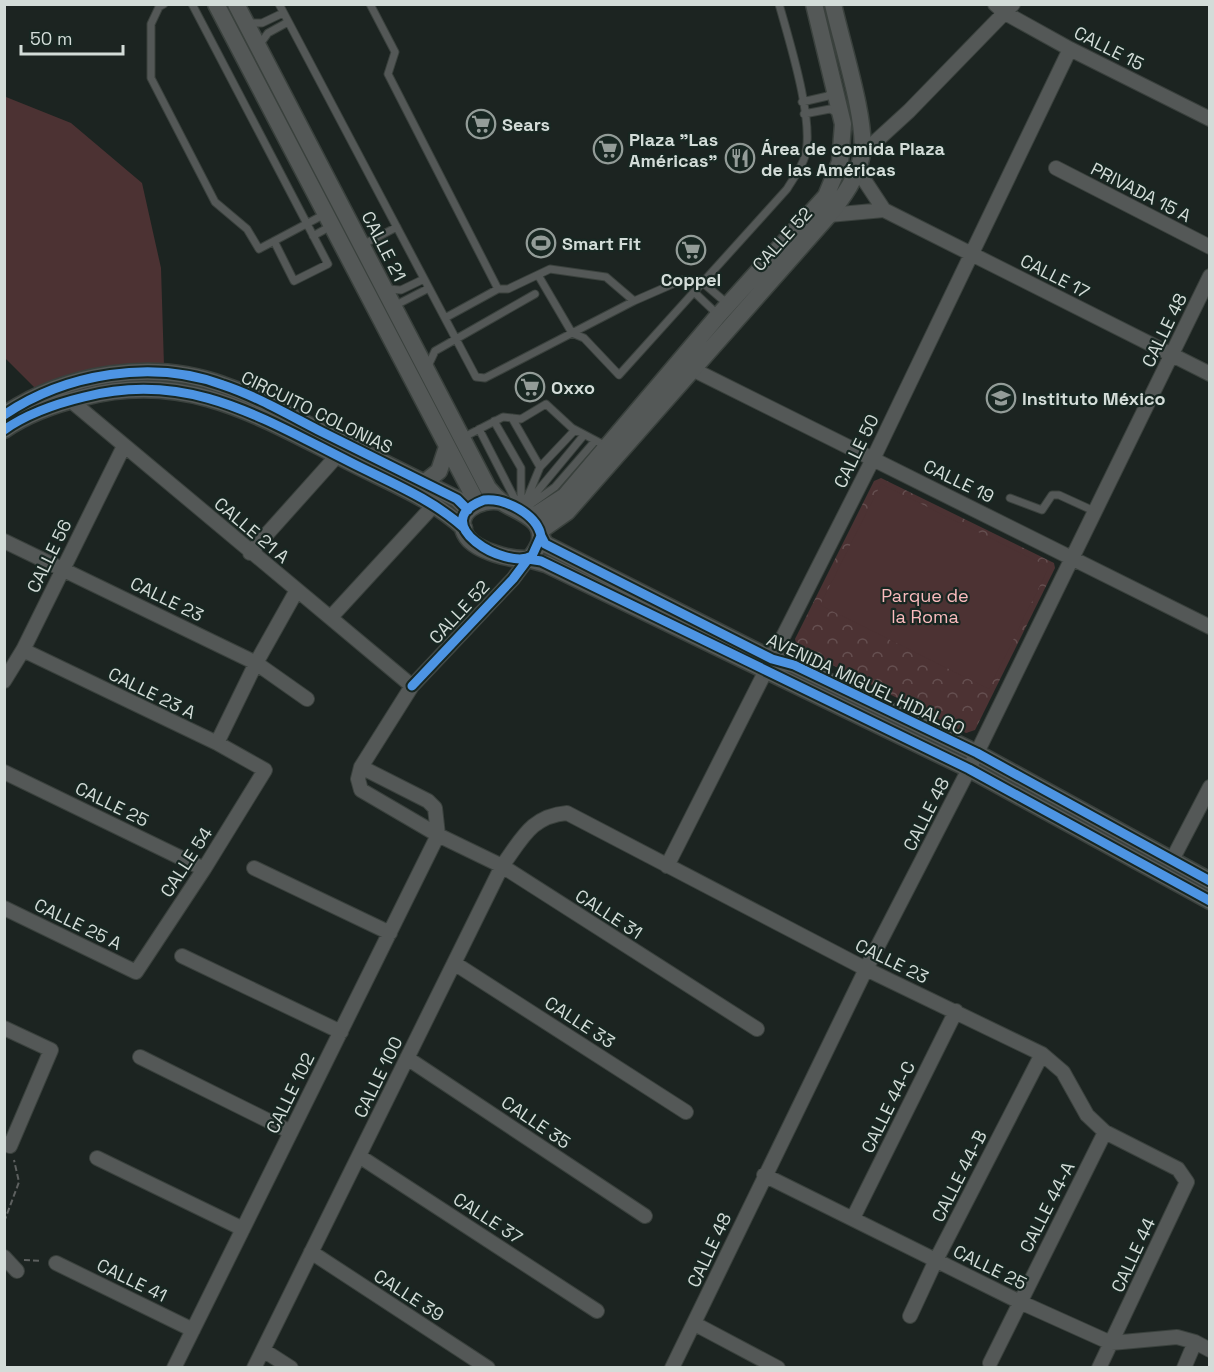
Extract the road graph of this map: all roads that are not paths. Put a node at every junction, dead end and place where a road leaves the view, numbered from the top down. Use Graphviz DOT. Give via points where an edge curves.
graph roads {
  1 [pos="192,4"];
  2 [pos="216,4"];
  3 [pos="236,4"];
  4 [pos="279,4"];
  5 [pos="370,4"];
  6 [pos="779,4"];
  7 [pos="814,4"];
  8 [pos="833,4"];
  9 [pos="160,5"];
  10 [pos="1004,7"];
  11 [pos="283,13"];
  12 [pos="288,22"];
  13 [pos="246,23"];
  14 [pos="258,46"];
  15 [pos="1070,48"];
  16 [pos="835,86"];
  17 [pos="802,102"];
  18 [pos="804,114"];
  19 [pos="841,115"];
  20 [pos="1209,119"];
  21 [pos="316,157"];
  22 [pos="860,161"];
  23 [pos="300,166"];
  24 [pos="1056,168"];
  25 [pos="884,210"];
  26 [pos="829,215"];
  27 [pos="328,220"];
  28 [pos="308,224"];
  29 [pos="397,227"];
  30 [pos="313,236"];
  31 [pos="274,241"];
  32 [pos="362,245"];
  33 [pos="1209,247"];
  34 [pos="970,253"];
  35 [pos="538,275"];
  36 [pos="1209,276"];
  37 [pos="424,279"];
  38 [pos="702,282"];
  39 [pos="384,288"];
  40 [pos="429,288"];
  41 [pos="498,289"];
  42 [pos="694,292"];
  43 [pos="535,294"];
  44 [pos="732,300"];
  45 [pos="634,301"];
  46 [pos="394,307"];
  47 [pos="378,315"];
  48 [pos="445,318"];
  49 [pos="716,318"];
  50 [pos="572,333"];
  51 [pos="456,339"];
  52 [pos="1171,356"];
  53 [pos="692,369"];
  54 [pos="426,370"];
  55 [pos="1209,374"];
  56 [pos="70,400"];
  57 [pos="512,418"];
  58 [pos="9,419"];
  59 [pos="494,421"];
  60 [pos="479,429"];
  61 [pos="575,430"];
  62 [pos="584,435"];
  63 [pos="462,438"];
  64 [pos="124,446"];
  65 [pos="447,447"];
  66 [pos="606,448"];
  67 [pos="342,450"];
  68 [pos="873,459"];
  69 [pos="540,467"];
  70 [pos="424,483"];
  71 [pos="1010,498"];
  72 [pos="502,502"];
  73 [pos="434,505"];
  74 [pos="473,507"];
  75 [pos="1094,511"];
  76 [pos="524,513"];
  77 [pos="464,528"];
  78 [pos="540,534"];
  79 [pos="4,541"];
  80 [pos="250,553"];
  81 [pos="503,555"];
  82 [pos="1071,557"];
  83 [pos="528,559"];
  84 [pos="63,568"];
  85 [pos="297,590"];
  86 [pos="502,590"];
  87 [pos="332,617"];
  88 [pos="1209,627"];
  89 [pos="23,650"];
  90 [pos="256,663"];
  91 [pos="769,665"];
  92 [pos="4,681"];
  93 [pos="412,686"];
  94 [pos="308,699"];
  95 [pos="217,744"];
  96 [pos="977,753"];
  97 [pos="360,767"];
  98 [pos="969,768"];
  99 [pos="264,770"];
  100 [pos="4,772"];
  101 [pos="1209,787"];
  102 [pos="549,815"];
  103 [pos="438,835"];
  104 [pos="1172,860"];
  105 [pos="502,866"];
  106 [pos="667,866"];
  107 [pos="254,868"];
  108 [pos="204,869"];
  109 [pos="1209,881"];
  110 [pos="1209,901"];
  111 [pos="4,908"];
  112 [pos="390,933"];
  113 [pos="182,956"];
  114 [pos="454,963"];
  115 [pos="866,969"];
  116 [pos="136,972"];
  117 [pos="956,1011"];
  118 [pos="4,1028"];
  119 [pos="757,1029"];
  120 [pos="341,1032"];
  121 [pos="1042,1054"];
  122 [pos="140,1057"];
  123 [pos="407,1058"];
  124 [pos="686,1112"];
  125 [pos="291,1132"];
  126 [pos="1105,1132"];
  127 [pos="7,1145"];
  128 [pos="358,1156"];
  129 [pos="97,1158"];
  130 [pos="764,1175"];
  131 [pos="1187,1182"];
  132 [pos="645,1216"];
  133 [pos="853,1218"];
  134 [pos="243,1229"];
  135 [pos="311,1252"];
  136 [pos="5,1258"];
  137 [pos="936,1260"];
  138 [pos="56,1263"];
  139 [pos="16,1271"];
  140 [pos="1020,1302"];
  141 [pos="597,1311"];
  142 [pos="910,1316"];
  143 [pos="695,1324"];
  144 [pos="193,1330"];
  145 [pos="1195,1342"];
  146 [pos="1111,1343"];
  147 [pos="263,1350"];
  148 [pos="1209,1350"];
  149 [pos="990,1363"];
  150 [pos="174,1368"];
  151 [pos="254,1368"];
  152 [pos="291,1368"];
  153 [pos="488,1368"];
  154 [pos="672,1368"];
  155 [pos="778,1368"];
  156 [pos="1099,1368"];
  157 [pos="1184,1368"];
  1 -- 28 [label="lane"];
  2 -- 23 [label="street, CALLE 21"];
  3 -- 13 [label="street, CALLE 21"];
  4 -- 11 [label="lane"];
  5 -- 41 [label="lane" via="395,52 387,75"];
  6 -- 17 [label="lane"];
  7 -- 16 [label="street, CALLE 52"];
  8 -- 22 [label="street, CALLE 52" via="861,124"];
  9 -- 31 [label="lane" via="151,24 151,78 215,202 247,229 259,249"];
  10 -- 15 [label="street, CALLE 15"];
  10 -- 22 [label="street"];
  11 -- 12 [label="lane"];
  11 -- 13 [label="lane" via="262,23"];
  12 -- 14 [label="lane" via="268,33"];
  12 -- 29 [label="lane"];
  13 -- 14 [label="street, CALLE 21"];
  14 -- 21 [label="street, CALLE 21"];
  15 -- 20 [label="street, CALLE 15"];
  15 -- 34 [label="street, CALLE 50"];
  16 -- 17 [label="lane" via="828,96"];
  16 -- 19 [label="street, CALLE 52"];
  17 -- 18 [label="lane"];
  18 -- 19 [label="lane" via="830,109"];
  18 -- 38 [label="lane" via="808,134 805,156 787,189"];
  19 -- 44 [label="street, CALLE 52" via="840,162 826,196"];
  21 -- 23 [label="street"];
  21 -- 32 [label="street, CALLE 21"];
  22 -- 25 [label="street"];
  22 -- 26 [label="street, CALLE 52" via="847,191"];
  23 -- 27 [label="street, CALLE 21"];
  24 -- 33 [label="street, PRIVADA 15 A"];
  25 -- 26 [label="street"];
  25 -- 34 [label="street, CALLE 17"];
  26 -- 53 [label="street, CALLE 52"];
  27 -- 28 [label="lane"];
  27 -- 30 [label="lane"];
  27 -- 47 [label="street, CALLE 21"];
  28 -- 30 [label="lane"];
  28 -- 31 [label="lane"];
  29 -- 32 [label="lane"];
  29 -- 37 [label="lane"];
  30 -- 31 [label="lane" via="328,264 294,281"];
  32 -- 39 [label="street, CALLE 21"];
  34 -- 52 [label="street, CALLE 17"];
  34 -- 68 [label="street, CALLE 50"];
  35 -- 41 [label="lane" via="508,289"];
  35 -- 45 [label="lane" via="550,269 606,277"];
  35 -- 50 [label="lane"];
  36 -- 52 [label="street, CALLE 48"];
  37 -- 39 [label="lane" via="401,290"];
  37 -- 40 [label="lane"];
  38 -- 42 [label="lane"];
  38 -- 44 [label="lane" via="723,300"];
  38 -- 45 [label="lane" via="682,280"];
  39 -- 46 [label="street, CALLE 21"];
  40 -- 46 [label="lane"];
  40 -- 48 [label="lane"];
  41 -- 48 [label="lane"];
  42 -- 49 [label="lane"];
  42 -- 50 [label="lane" via="619,375 584,338"];
  43 -- 51 [label="lane"];
  44 -- 49 [label="street, CALLE 52"];
  45 -- 50 [label="lane"];
  46 -- 47 [label="lane"];
  46 -- 54 [label="street, CALLE 21"];
  47 -- 65 [label="street, CALLE 21"];
  48 -- 51 [label="lane"];
  49 -- 66 [label="street, CALLE 52"];
  50 -- 51 [label="lane" via="485,378 476,378"];
  51 -- 54 [label="lane" via="435,351"];
  52 -- 55 [label="street, CALLE 17"];
  52 -- 75 [label="street, CALLE 48"];
  53 -- 66 [label="street, CALLE 52"];
  53 -- 68 [label="street, CALLE 19"];
  54 -- 63 [label="street, CALLE 21"];
  56 -- 58 [label="street, CIRCUITO COLONIAS"];
  56 -- 64 [label="street, CALLE 21 A"];
  56 -- 67 [label="street, CIRCUITO COLONIAS" via="109,390 180,390 215,399"];
  57 -- 59 [label="lane"];
  57 -- 61 [label="lane" via="521,420 546,404"];
  57 -- 69 [label="lane"];
  58 -- 67 [label="street, CIRCUITO COLONIAS" via="69,384 153,372 176,374 223,384"];
  59 -- 60 [label="lane"];
  59 -- 76 [label="lane" via="521,468"];
  60 -- 63 [label="lane"];
  60 -- 76 [label="lane"];
  61 -- 62 [label="lane"];
  61 -- 69 [label="lane"];
  62 -- 66 [label="lane"];
  62 -- 76 [label="lane"];
  63 -- 72 [label="street, CALLE 21" via="488,488"];
  64 -- 80 [label="street, CALLE 21 A"];
  64 -- 84 [label="street, CALLE 56"];
  65 -- 70 [label="street" via="439,471"];
  65 -- 74 [label="street, CALLE 21"];
  66 -- 76 [label="street, CALLE 52" via="565,496 537,514"];
  66 -- 78 [label="street, CALLE 52" via="567,513"];
  67 -- 70 [label="street, CIRCUITO COLONIAS"];
  67 -- 73 [label="street, CIRCUITO COLONIAS"];
  67 -- 80 [label="street"];
  68 -- 82 [label="street, CALLE 19"];
  68 -- 91 [label="street, CALLE 50"];
  69 -- 76 [label="lane"];
  70 -- 74 [label="street, CIRCUITO COLONIAS"];
  71 -- 75 [label="lane" via="1042,510 1052,495 1059,495"];
  72 -- 74 [label="street" via="491,500"];
  72 -- 76 [label="street"];
  73 -- 77 [label="street, CIRCUITO COLONIAS"];
  73 -- 87 [label="street"];
  74 -- 77 [label="street"];
  75 -- 82 [label="street, CALLE 48"];
  76 -- 78 [label="street"];
  77 -- 81 [label="street" via="473,542"];
  78 -- 83 [label="street" via="536,551"];
  78 -- 91 [label="street, AVENIDA MIGUEL HIDALGO" via="545,544"];
  79 -- 84 [label="street, CALLE 23"];
  80 -- 85 [label="street, CALLE 21 A"];
  81 -- 83 [label="street"];
  81 -- 86 [label="street, CALLE 52" via="507,575"];
  82 -- 88 [label="street, CALLE 19"];
  82 -- 96 [label="street, CALLE 48"];
  83 -- 86 [label="street, CALLE 52"];
  83 -- 91 [label="street, AVENIDA MIGUEL HIDALGO" via="541,561"];
  84 -- 89 [label="street, CALLE 56"];
  84 -- 90 [label="street, CALLE 23"];
  85 -- 87 [label="street, CALLE 21 A"];
  85 -- 90 [label="street"];
  86 -- 93 [label="street, CALLE 52"];
  87 -- 93 [label="street, CALLE 21 A"];
  89 -- 92 [label="street, CALLE 56"];
  89 -- 95 [label="street, CALLE 23 A"];
  90 -- 94 [label="street, CALLE 23"];
  90 -- 95 [label="street"];
  91 -- 96 [label="street, AVENIDA MIGUEL HIDALGO" via="794,665"];
  91 -- 98 [label="street, AVENIDA MIGUEL HIDALGO"];
  91 -- 106 [label="street, CALLE 50"];
  93 -- 97 [label="street, CALLE 52"];
  95 -- 99 [label="street, CALLE 23 A"];
  96 -- 98 [label="street, CALLE 48"];
  96 -- 104 [label="street, AVENIDA MIGUEL HIDALGO"];
  97 -- 103 [label="street, CALLE 31" via="361,790"];
  97 -- 103 [label="street" via="428,801 435,808"];
  98 -- 110 [label="street, AVENIDA MIGUEL HIDALGO"];
  98 -- 115 [label="street, CALLE 48"];
  99 -- 108 [label="street, CALLE 54"];
  100 -- 108 [label="street, CALLE 25"];
  101 -- 104 [label="street"];
  102 -- 105 [label="street, CALLE 100" via="534,824"];
  102 -- 106 [label="street, CALLE 23" via="567,813"];
  103 -- 105 [label="street, CALLE 31"];
  103 -- 112 [label="street, CALLE 102"];
  104 -- 109 [label="street, AVENIDA MIGUEL HIDALGO"];
  105 -- 114 [label="street, CALLE 100"];
  105 -- 119 [label="street, CALLE 31"];
  106 -- 115 [label="street, CALLE 23"];
  107 -- 112 [label="street"];
  108 -- 116 [label="street, CALLE 54"];
  111 -- 116 [label="street, CALLE 25 A"];
  112 -- 120 [label="street, CALLE 102"];
  113 -- 120 [label="street"];
  114 -- 123 [label="street, CALLE 100"];
  114 -- 124 [label="street, CALLE 33"];
  115 -- 117 [label="street, CALLE 23"];
  115 -- 130 [label="street, CALLE 48"];
  117 -- 121 [label="street, CALLE 23"];
  117 -- 133 [label="street, CALLE 44-C"];
  118 -- 127 [label="street" via="51,1050"];
  120 -- 125 [label="street, CALLE 102"];
  121 -- 126 [label="street, CALLE 23" via="1063,1072 1087,1115"];
  121 -- 137 [label="street, CALLE 44-B"];
  122 -- 125 [label="street"];
  123 -- 128 [label="street, CALLE 100"];
  123 -- 132 [label="street, CALLE 35"];
  125 -- 134 [label="street, CALLE 102"];
  126 -- 131 [label="street, CALLE 23" via="1178,1169"];
  126 -- 140 [label="street, CALLE 44-A"];
  128 -- 135 [label="street, CALLE 100"];
  128 -- 141 [label="street, CALLE 37"];
  129 -- 134 [label="street"];
  130 -- 133 [label="street, CALLE 25"];
  130 -- 143 [label="street, CALLE 48"];
  131 -- 146 [label="street, CALLE 44"];
  133 -- 137 [label="street, CALLE 25"];
  134 -- 144 [label="street, CALLE 102"];
  135 -- 147 [label="street, CALLE 100"];
  135 -- 153 [label="street, CALLE 39"];
  136 -- 139 [label="street"];
  137 -- 140 [label="street, CALLE 25"];
  137 -- 142 [label="street, CALLE 44-B"];
  138 -- 144 [label="street, CALLE 41"];
  140 -- 146 [label="street, CALLE 25"];
  140 -- 149 [label="street, CALLE 44-A"];
  143 -- 154 [label="street, CALLE 48"];
  143 -- 155 [label="street"];
  144 -- 150 [label="street, CALLE 102"];
  145 -- 146 [label="street, CALLE 25" via="1176,1337"];
  145 -- 148 [label="street, CALLE 25"];
  145 -- 157 [label="street"];
  146 -- 156 [label="street, CALLE 44"];
  147 -- 151 [label="street, CALLE 100"];
  147 -- 152 [label="street"];
}
